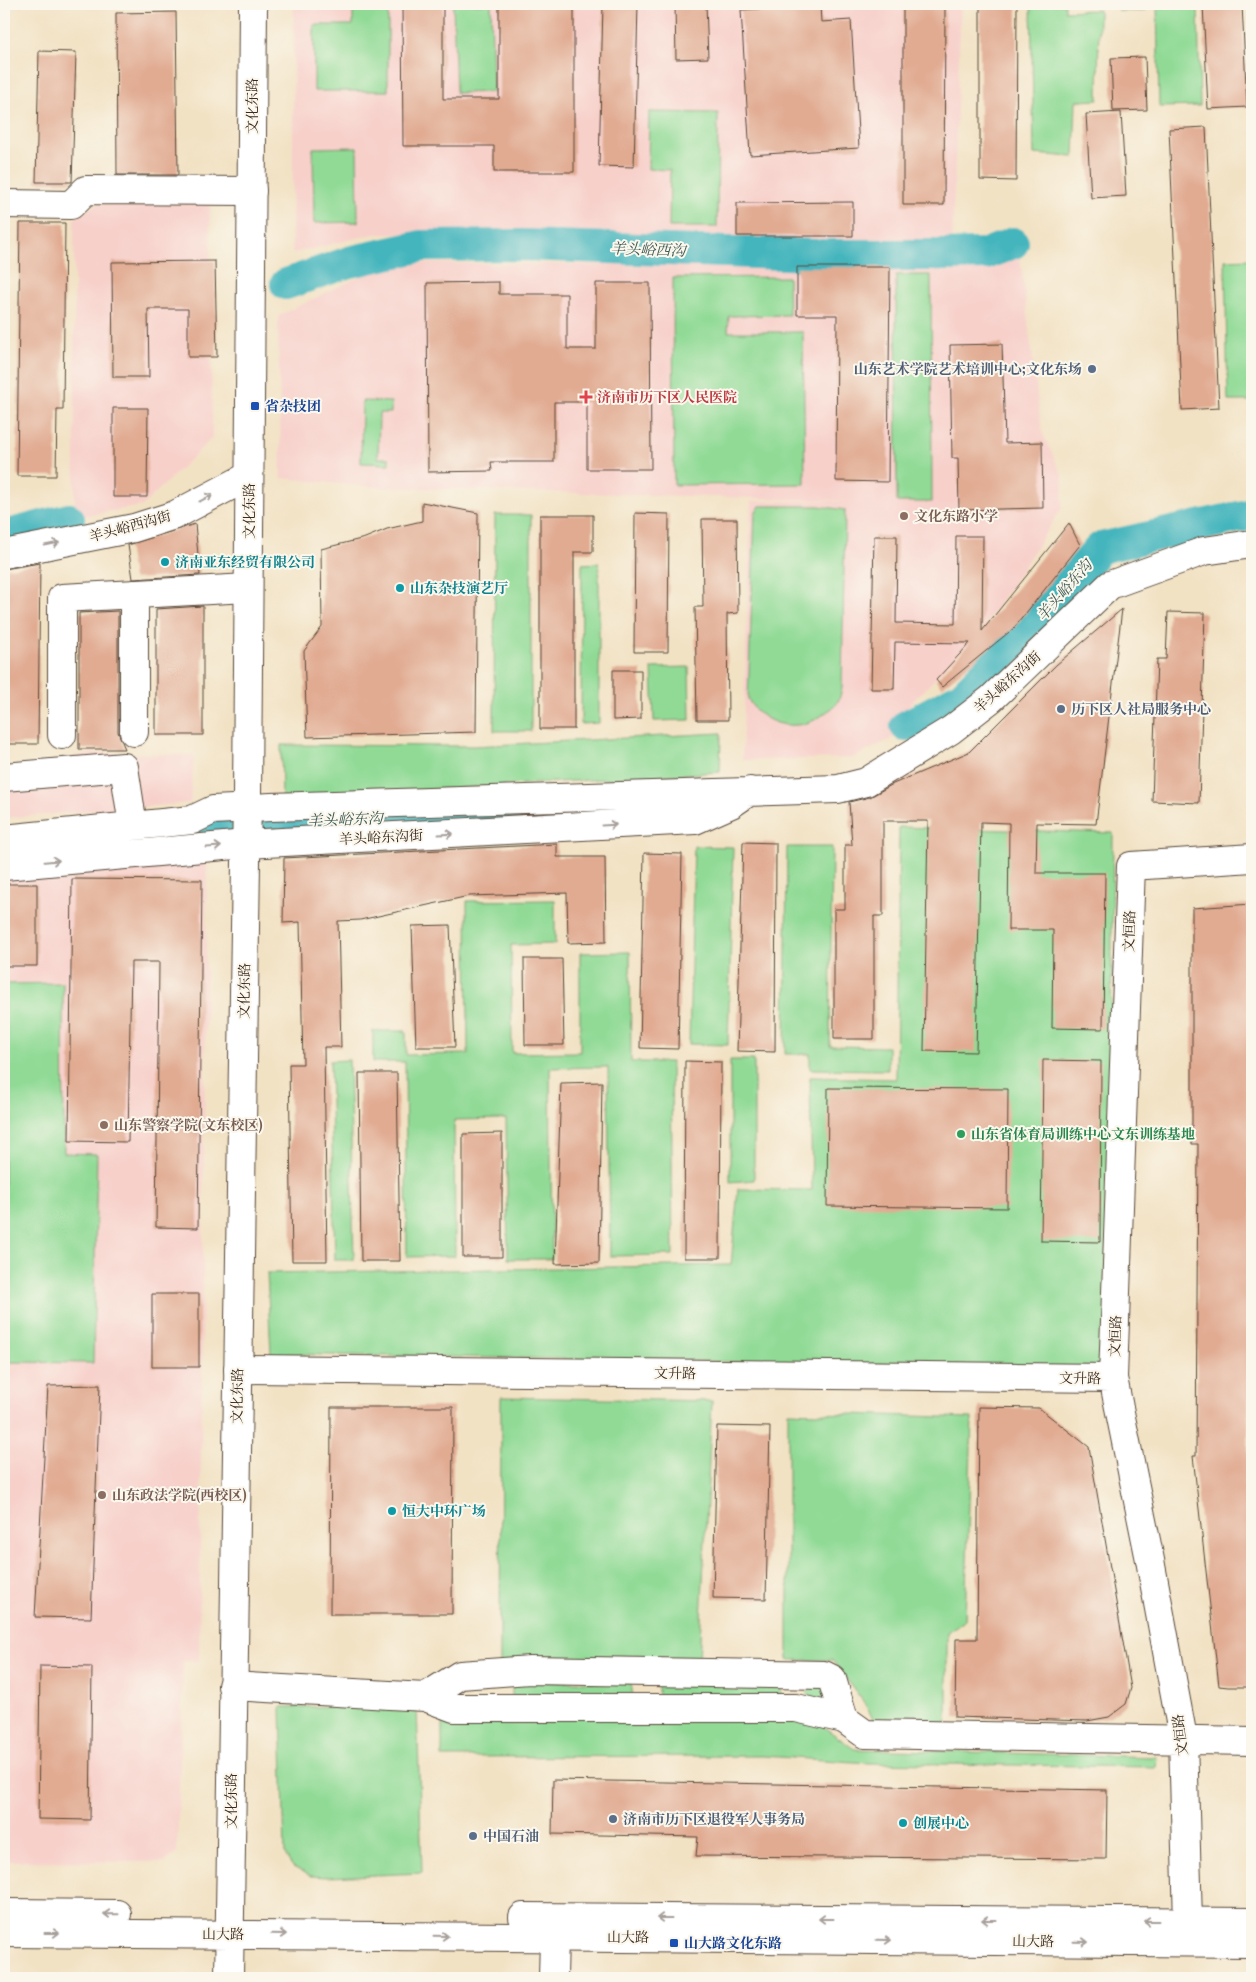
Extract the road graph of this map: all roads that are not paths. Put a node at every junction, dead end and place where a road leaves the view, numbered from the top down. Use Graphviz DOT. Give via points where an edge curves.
graph roads {
  1 [pos="253,4"];
  2 [pos="252,191"];
  3 [pos="4,204"];
  4 [pos="249,476"];
  5 [pos="1252,544"];
  6 [pos="4,554"];
  7 [pos="248,588"];
  8 [pos="134,594"];
  9 [pos="134,732"];
  10 [pos="62,734"];
  11 [pos="4,777"];
  12 [pos="751,790"];
  13 [pos="247,808"];
  14 [pos="133,826"];
  15 [pos="4,839"];
  16 [pos="246,844"];
  17 [pos="1252,858"];
  18 [pos="4,866"];
  19 [pos="238,1369"];
  20 [pos="1113,1378"];
  21 [pos="644,1672"];
  22 [pos="795,1674"];
  23 [pos="232,1686"];
  24 [pos="425,1696"];
  25 [pos="643,1708"];
  26 [pos="796,1708"];
  27 [pos="844,1719"];
  28 [pos="1183,1738"];
  29 [pos="1252,1741"];
  30 [pos="4,1913"];
  31 [pos="1188,1922"];
  32 [pos="1252,1922"];
  33 [pos="230,1925"];
  34 [pos="4,1933"];
  35 [pos="554,1937"];
  36 [pos="1252,1943"];
  37 [pos="229,1978"];
  38 [pos="553,1978"];
  1 -- 2 [label="street, 文化东路"];
  2 -- 3 [label="street" via="86,190 71,205"];
  2 -- 4 [label="street, 文化东路"];
  6 -- 4 [label="street, 羊头峪西沟街, one-way" via="134,528 175,515"];
  4 -- 7 [label="street, 文化东路"];
  5 -- 12 [label="street, 羊头峪东沟街" via="1204,551 1110,585 991,699 951,730 866,782 838,789"];
  7 -- 8 [label="street"];
  7 -- 13 [label="street, 文化东路"];
  8 -- 9 [label="street"];
  8 -- 10 [label="street" via="62,598"];
  11 -- 14 [label="street" via="124,766"];
  12 -- 13 [label="street, 羊头峪东沟街"];
  16 -- 12 [label="street, 羊头峪东沟街, one-way" via="695,820 731,804"];
  13 -- 14 [label="street, 羊头峪东沟街" via="213,810 192,820"];
  13 -- 16 [label="street, 文化东路"];
  14 -- 15 [label="street, 羊头峪东沟街"];
  18 -- 16 [label="street, 羊头峪东沟街, one-way"];
  16 -- 19 [label="street, 文化东路"];
  17 -- 20 [label="street, 文恒路" via="1131,866"];
  19 -- 20 [label="street, 文升路"];
  19 -- 23 [label="street, 文化东路"];
  20 -- 28 [label="street, 文恒路"];
  21 -- 22 [label="street"];
  21 -- 24 [label="street" via="530,1670 460,1675"];
  21 -- 25 [label="street"];
  22 -- 26 [label="street"];
  22 -- 27 [label="street" via="824,1675 832,1679"];
  23 -- 24 [label="street"];
  23 -- 33 [label="street, 文化东路"];
  24 -- 25 [label="street" via="454,1708"];
  25 -- 26 [label="street"];
  26 -- 27 [label="street"];
  27 -- 28 [label="street" via="865,1734"];
  28 -- 29 [label="street"];
  28 -- 31 [label="street, 文恒路"];
  33 -- 30 [label="street, 山大路, one-way"];
  31 -- 32 [label="street, 山大路"];
  31 -- 33 [label="street, 山大路, one-way"];
  34 -- 33 [label="street, 山大路, one-way"];
  33 -- 35 [label="street, 山大路, one-way"];
  33 -- 37 [label="street, 文化东路"];
  35 -- 36 [label="street, 山大路, one-way"];
  35 -- 38 [label="street"];
}
